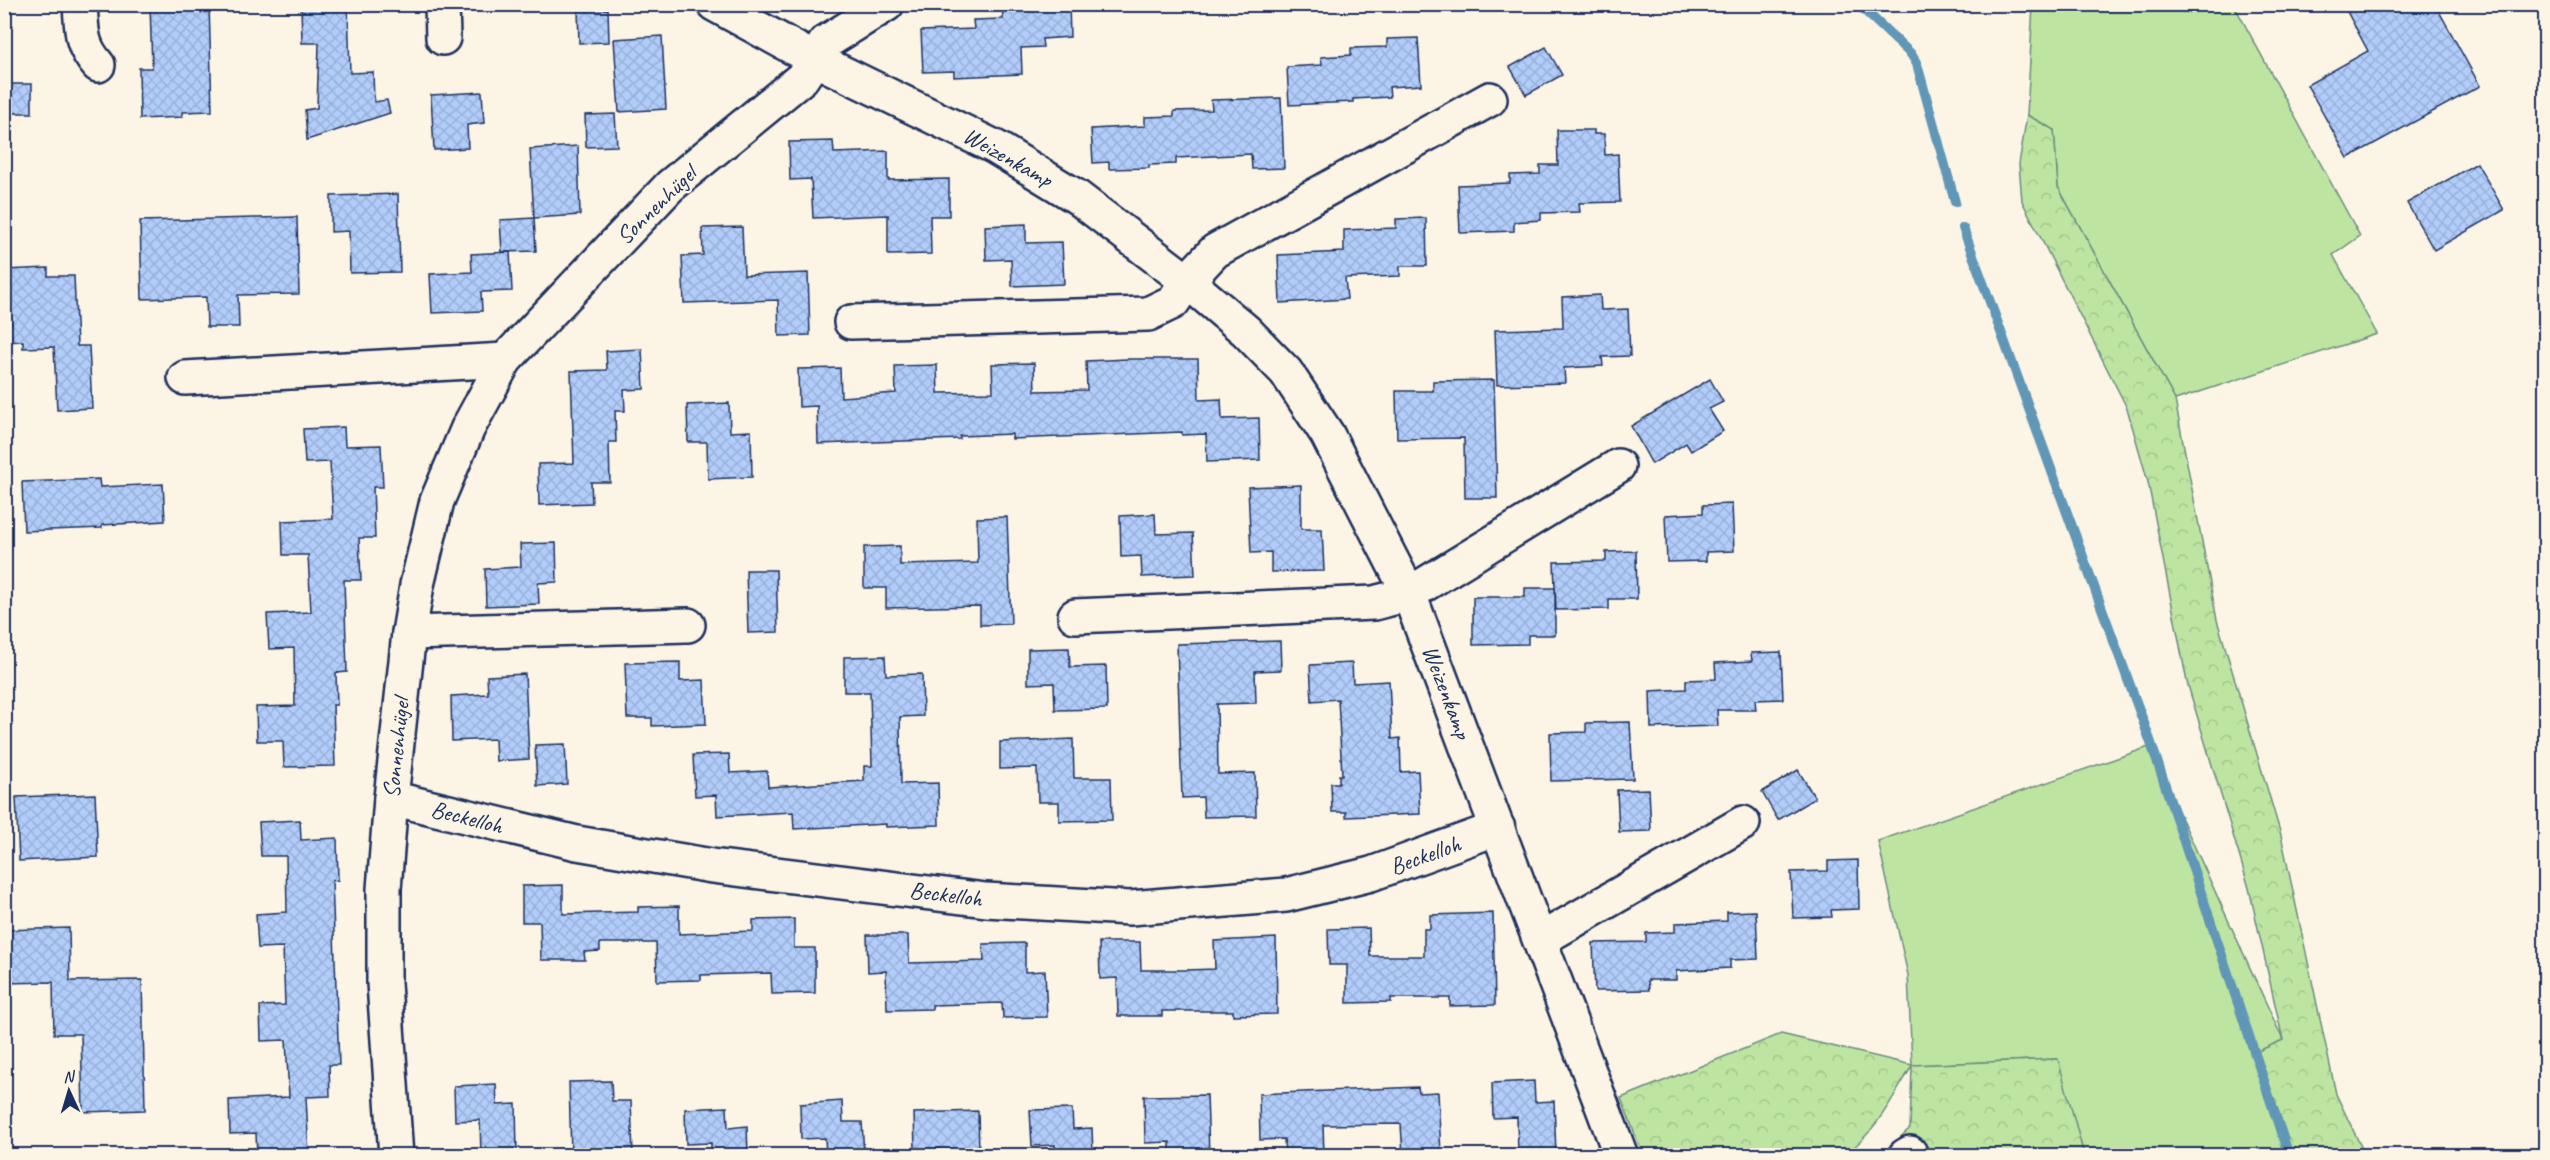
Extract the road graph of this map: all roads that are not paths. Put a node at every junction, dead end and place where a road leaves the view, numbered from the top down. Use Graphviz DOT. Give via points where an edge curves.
graph roads {
  1 [pos="80,4"];
  2 [pos="442,4"];
  3 [pos="714,4"];
  4 [pos="887,4"];
  5 [pos="443,38"];
  6 [pos="814,59"];
  7 [pos="98,65"];
  8 [pos="1490,99"];
  9 [pos="1186,281"];
  10 [pos="851,322"];
  11 [pos="506,360"];
  12 [pos="185,378"];
  13 [pos="1618,466"];
  14 [pos="1410,594"];
  15 [pos="1076,616"];
  16 [pos="688,625"];
  17 [pos="409,633"];
  18 [pos="391,798"];
  19 [pos="1743,823"];
  20 [pos="1498,828"];
  21 [pos="1540,940"];
  22 [pos="396,1155"];
  23 [pos="1621,1155"];
  1 -- 7 [label="street" via="83,41"];
  2 -- 5 [label="street"];
  3 -- 6 [label="street, Weizenkamp"];
  4 -- 6 [label="street" via="825,42"];
  6 -- 9 [label="street, Weizenkamp" via="995,147 1077,196"];
  6 -- 11 [label="street, Sonnenhügel" via="802,78 670,186"];
  8 -- 9 [label="street" via="1215,251"];
  9 -- 10 [label="street" via="1173,302 1148,314"];
  9 -- 14 [label="street, Weizenkamp" via="1246,331 1286,372 1327,434"];
  11 -- 12 [label="street"];
  11 -- 17 [label="street, Sonnenhügel" via="468,428 437,501"];
  13 -- 14 [label="street"];
  14 -- 15 [label="street" via="1374,603"];
  14 -- 20 [label="street, Weizenkamp"];
  16 -- 17 [label="street"];
  17 -- 18 [label="street, Sonnenhügel"];
  18 -- 20 [label="street, Beckelloh" via="577,843 712,866 986,900 1130,908 1286,895 1371,874"];
  18 -- 22 [label="street, Sonnenhügel" via="384,889 384,983"];
  19 -- 21 [label="street"];
  20 -- 21 [label="street, Weizenkamp"];
  21 -- 23 [label="street, Weizenkamp"];
}
